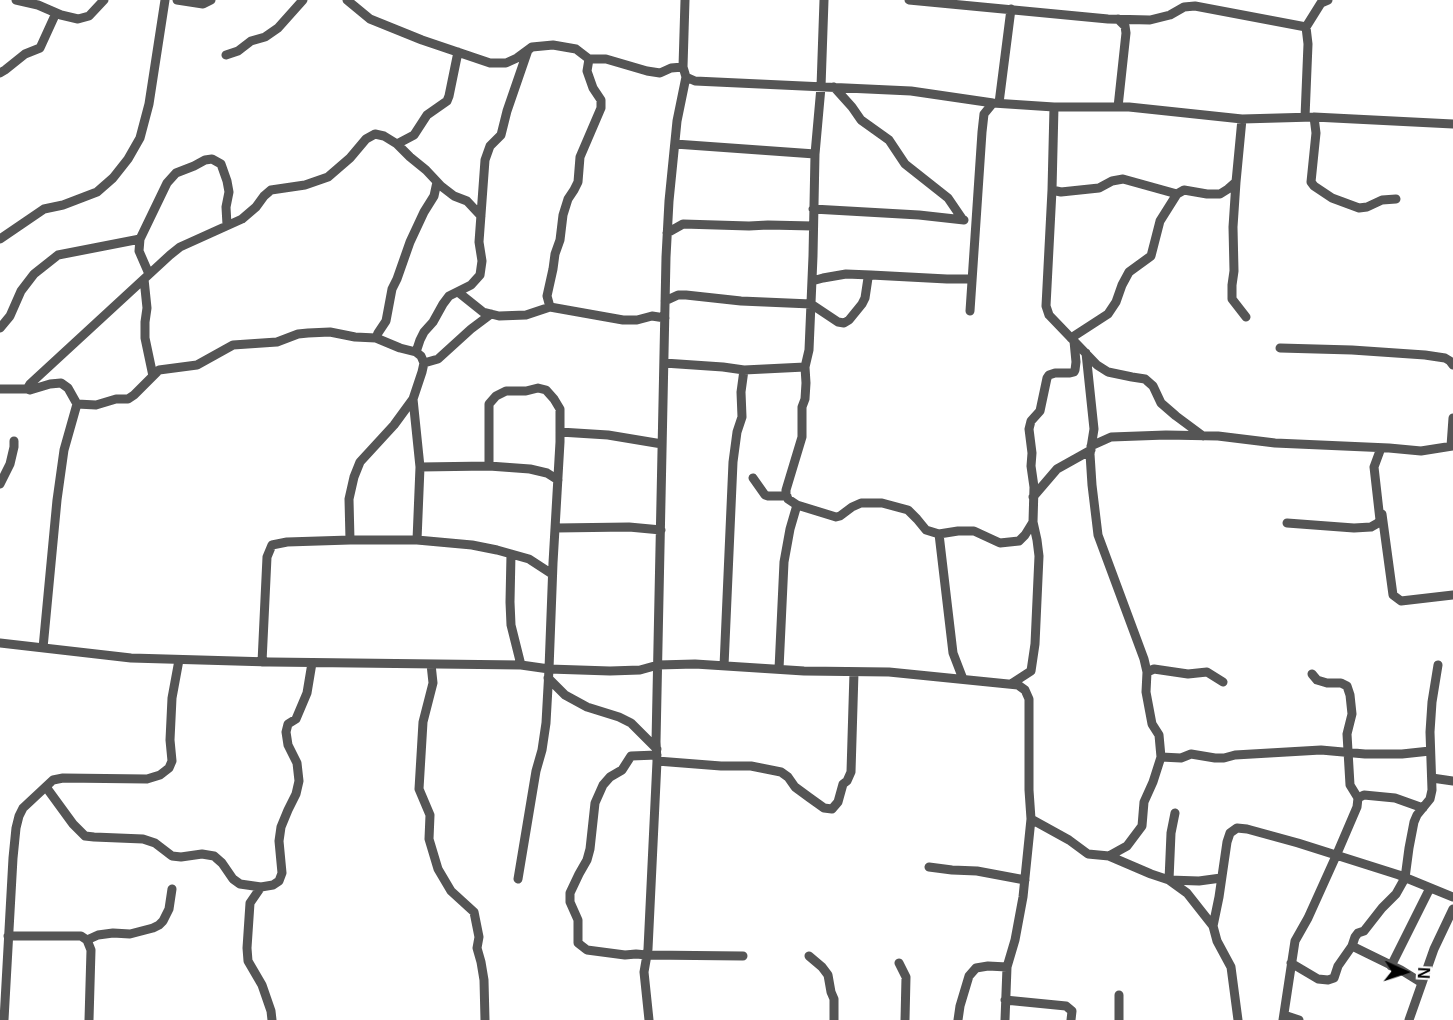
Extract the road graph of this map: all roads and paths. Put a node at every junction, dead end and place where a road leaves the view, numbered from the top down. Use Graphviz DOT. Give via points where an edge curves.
graph roads {
  1 [pos="16,0"];
  2 [pos="104,0"];
  3 [pos="165,0"];
  4 [pos="177,0"];
  5 [pos="211,0"];
  6 [pos="303,0"];
  7 [pos="347,0"];
  8 [pos="825,0"];
  9 [pos="909,0"];
  10 [pos="686,1"];
  11 [pos="1323,1"];
  12 [pos="1012,6"];
  13 [pos="56,13"];
  14 [pos="1118,19"];
  15 [pos="1306,27"];
  16 [pos="528,50"];
  17 [pos="458,52"];
  18 [pos="226,55"];
  19 [pos="589,59"];
  20 [pos="684,72"];
  21 [pos="0,73"];
  22 [pos="821,87"];
  23 [pos="834,87"];
  24 [pos="996,103"];
  25 [pos="1054,107"];
  26 [pos="1118,107"];
  27 [pos="1310,117"];
  28 [pos="1242,119"];
  29 [pos="1453,123"];
  30 [pos="397,144"];
  31 [pos="675,144"];
  32 [pos="815,154"];
  33 [pos="437,182"];
  34 [pos="1236,182"];
  35 [pos="1052,190"];
  36 [pos="1177,194"];
  37 [pos="1396,199"];
  38 [pos="813,209"];
  39 [pos="482,216"];
  40 [pos="963,220"];
  41 [pos="976,221"];
  42 [pos="227,225"];
  43 [pos="813,226"];
  44 [pos="668,233"];
  45 [pos="0,239"];
  46 [pos="140,239"];
  47 [pos="871,275"];
  48 [pos="146,277"];
  49 [pos="972,279"];
  50 [pos="812,281"];
  51 [pos="458,292"];
  52 [pos="665,301"];
  53 [pos="811,304"];
  54 [pos="550,307"];
  55 [pos="970,311"];
  56 [pos="491,314"];
  57 [pos="1246,316"];
  58 [pos="665,318"];
  59 [pos="0,328"];
  60 [pos="376,338"];
  61 [pos="1072,340"];
  62 [pos="1280,348"];
  63 [pos="416,352"];
  64 [pos="1086,353"];
  65 [pos="424,363"];
  66 [pos="663,363"];
  67 [pos="1453,365"];
  68 [pos="805,367"];
  69 [pos="744,370"];
  70 [pos="153,376"];
  71 [pos="0,389"];
  72 [pos="27,389"];
  73 [pos="413,399"];
  74 [pos="77,404"];
  75 [pos="1453,418"];
  76 [pos="560,432"];
  77 [pos="1203,436"];
  78 [pos="14,441"];
  79 [pos="662,444"];
  80 [pos="1452,446"];
  81 [pos="1091,448"];
  82 [pos="1381,448"];
  83 [pos="489,466"];
  84 [pos="420,467"];
  85 [pos="753,478"];
  86 [pos="558,480"];
  87 [pos="0,484"];
  88 [pos="787,496"];
  89 [pos="1033,497"];
  90 [pos="1381,503"];
  91 [pos="797,506"];
  92 [pos="1033,522"];
  93 [pos="1287,523"];
  94 [pos="556,528"];
  95 [pos="660,530"];
  96 [pos="939,534"];
  97 [pos="350,540"];
  98 [pos="417,540"];
  99 [pos="511,554"];
  100 [pos="552,573"];
  101 [pos="1453,595"];
  102 [pos="0,643"];
  103 [pos="43,648"];
  104 [pos="179,660"];
  105 [pos="262,662"];
  106 [pos="312,663"];
  107 [pos="431,664"];
  108 [pos="521,665"];
  109 [pos="658,665"];
  110 [pos="1438,665"];
  111 [pos="724,666"];
  112 [pos="779,669"];
  113 [pos="854,672"];
  114 [pos="1147,672"];
  115 [pos="549,674"];
  116 [pos="1312,674"];
  117 [pos="963,679"];
  118 [pos="1223,682"];
  119 [pos="1011,684"];
  120 [pos="1430,751"];
  121 [pos="1348,754"];
  122 [pos="657,755"];
  123 [pos="1161,757"];
  124 [pos="1432,778"];
  125 [pos="1453,781"];
  126 [pos="46,787"];
  127 [pos="1358,798"];
  128 [pos="1423,808"];
  129 [pos="1175,813"];
  130 [pos="1031,819"];
  131 [pos="1109,856"];
  132 [pos="1336,856"];
  133 [pos="929,867"];
  134 [pos="1221,878"];
  135 [pos="1405,878"];
  136 [pos="518,879"];
  137 [pos="1025,880"];
  138 [pos="1169,880"];
  139 [pos="261,887"];
  140 [pos="1430,888"];
  141 [pos="172,889"];
  142 [pos="1453,897"];
  143 [pos="1453,909"];
  144 [pos="1213,926"];
  145 [pos="8,936"];
  146 [pos="87,940"];
  147 [pos="1352,946"];
  148 [pos="647,955"];
  149 [pos="743,956"];
  150 [pos="809,956"];
  151 [pos="899,963"];
  152 [pos="1291,963"];
  153 [pos="1391,966"];
  154 [pos="1007,967"];
  155 [pos="1422,983"];
  156 [pos="1119,995"];
  157 [pos="1005,1000"];
  158 [pos="1283,1018"];
  159 [pos="4,1020"];
  160 [pos="89,1020"];
  161 [pos="272,1020"];
  162 [pos="484,1020"];
  163 [pos="649,1020"];
  164 [pos="834,1020"];
  165 [pos="905,1020"];
  166 [pos="958,1020"];
  167 [pos="1005,1020"];
  168 [pos="1071,1020"];
  169 [pos="1119,1020"];
  170 [pos="1238,1020"];
  171 [pos="1299,1020"];
  172 [pos="1409,1020"];
  1 -- 13 [label="street"];
  2 -- 13 [label="street" via="89,16 78,19"];
  3 -- 45 [label="street" via="149,104 140,138 128,159 97,192 44,209"];
  4 -- 5 [label="street" via="203,4"];
  6 -- 18 [label="street" via="278,28"];
  7 -- 17 [label="street" via="370,19"];
  8 -- 22 [label="street"];
  9 -- 12 [label="street"];
  10 -- 20 [label="street"];
  11 -- 15 [label="street"];
  12 -- 14 [label="street"];
  12 -- 24 [label="street"];
  13 -- 21 [label="street" via="40,48"];
  14 -- 15 [label="street" via="1150,20 1196,6"];
  14 -- 26 [label="street" via="1126,33"];
  15 -- 27 [label="street"];
  16 -- 17 [label="street" via="518,58 498,64"];
  16 -- 19 [label="street" via="553,45 576,49"];
  16 -- 39 [label="street" via="501,135 490,146 485,160"];
  17 -- 30 [label="street" via="447,101 427,115 414,135"];
  19 -- 20 [label="street" via="606,59 660,73 671,68"];
  19 -- 54 [label="street" via="587,71 601,108 580,157 578,182 563,215 547,296"];
  20 -- 22 [label="street" via="695,81"];
  20 -- 31 [label="street"];
  22 -- 23 [label="street"];
  22 -- 32 [label="street"];
  23 -- 24 [label="street" via="911,91"];
  23 -- 40 [label="street" via="861,120 889,140 905,164 948,198"];
  24 -- 25 [label="street"];
  24 -- 41 [label="street" via="984,114"];
  25 -- 26 [label="street"];
  25 -- 35 [label="street"];
  26 -- 28 [label="street"];
  27 -- 28 [label="street"];
  27 -- 29 [label="street"];
  27 -- 37 [label="street" via="1316,133 1311,182 1314,186 1359,208"];
  28 -- 34 [label="street"];
  30 -- 33 [label="street"];
  30 -- 42 [label="street" via="375,134 328,177 271,190 250,213"];
  31 -- 32 [label="street"];
  31 -- 44 [label="street"];
  32 -- 38 [label="street"];
  33 -- 39 [label="street"];
  33 -- 60 [label="street" via="434,196 410,242 392,290 386,321"];
  34 -- 36 [label="street" via="1220,194 1184,190"];
  34 -- 57 [label="street" via="1232,299"];
  35 -- 36 [label="street" via="1099,188 1123,179"];
  35 -- 61 [label="street" via="1046,306 1049,315"];
  36 -- 61 [label="street" via="1160,221 1150,256 1129,272 1108,314"];
  38 -- 40 [label="street"];
  38 -- 43 [label="street"];
  39 -- 51 [label="street" via="480,275"];
  40 -- 41 [label="street"];
  41 -- 49 [label="street"];
  42 -- 46 [label="street" via="227,181 221,164 205,160 171,177"];
  42 -- 48 [label="street" via="180,247"];
  43 -- 44 [label="street" via="683,224"];
  43 -- 50 [label="street"];
  44 -- 52 [label="street"];
  46 -- 48 [label="street"];
  46 -- 59 [label="street" via="58,255 34,274"];
  47 -- 49 [label="street"];
  47 -- 50 [label="street" via="846,274"];
  47 -- 53 [label="street" via="862,304 847,322 838,322"];
  48 -- 70 [label="street" via="145,338"];
  48 -- 72 [label="street"];
  49 -- 55 [label="street"];
  50 -- 53 [label="street"];
  51 -- 56 [label="street" via="476,308"];
  51 -- 63 [label="street" via="443,304"];
  52 -- 53 [label="street" via="686,295"];
  52 -- 58 [label="street"];
  53 -- 68 [label="street"];
  54 -- 56 [label="street" via="526,315"];
  54 -- 58 [label="street" via="623,320"];
  56 -- 65 [label="street" via="438,359"];
  58 -- 66 [label="street"];
  60 -- 63 [label="street"];
  60 -- 70 [label="street" via="330,332 233,345 198,365 159,370"];
  61 -- 64 [label="street"];
  61 -- 89 [label="street" via="1075,370 1049,375 1040,411 1029,429"];
  62 -- 67 [label="street" via="1425,355 1445,358"];
  63 -- 65 [label="street"];
  64 -- 77 [label="street" via="1108,372 1145,379 1161,403"];
  64 -- 81 [label="street" via="1094,429"];
  65 -- 73 [label="street"];
  66 -- 69 [label="street"];
  66 -- 79 [label="street"];
  68 -- 69 [label="street"];
  68 -- 88 [label="street" via="801,437"];
  69 -- 111 [label="street" via="742,417 733,462"];
  70 -- 74 [label="street" via="128,399"];
  71 -- 72 [label="street"];
  72 -- 74 [label="street" via="61,383"];
  73 -- 84 [label="street"];
  73 -- 97 [label="street" via="360,462 349,499"];
  74 -- 103 [label="street" via="64,450 57,500"];
  75 -- 80 [label="street"];
  76 -- 79 [label="street"];
  76 -- 83 [label="street" via="560,409 546,390 506,391 489,404"];
  76 -- 86 [label="street"];
  77 -- 81 [label="street" via="1111,437"];
  77 -- 82 [label="street"];
  78 -- 87 [label="street" via="10,464"];
  79 -- 95 [label="street"];
  80 -- 82 [label="street" via="1421,450"];
  81 -- 89 [label="street" via="1057,470"];
  81 -- 114 [label="street" via="1098,535"];
  82 -- 93 [label="street" via="1374,467 1378,523 1354,528"];
  83 -- 84 [label="street"];
  83 -- 86 [label="street" via="530,469"];
  84 -- 98 [label="street"];
  85 -- 88 [label="street" via="765,495"];
  86 -- 94 [label="street"];
  88 -- 91 [label="street"];
  89 -- 92 [label="street"];
  90 -- 101 [label="street" via="1393,596 1401,601"];
  91 -- 96 [label="street" via="836,517 861,503 882,504 908,510 926,530"];
  91 -- 112 [label="street" via="784,562"];
  92 -- 96 [label="street" via="1019,541 1011,543 1000,543 974,531"];
  92 -- 119 [label="street" via="1039,556 1033,667"];
  94 -- 95 [label="street"];
  94 -- 100 [label="street"];
  95 -- 109 [label="street"];
  96 -- 117 [label="street" via="953,653"];
  97 -- 98 [label="street"];
  97 -- 105 [label="street" via="272,545 267,557"];
  98 -- 99 [label="street"];
  99 -- 100 [label="street" via="529,559"];
  99 -- 108 [label="street" via="511,625"];
  100 -- 115 [label="street"];
  102 -- 103 [label="street"];
  103 -- 104 [label="street"];
  104 -- 105 [label="street"];
  104 -- 126 [label="street" via="172,698 169,768 160,776 147,779 63,778"];
  105 -- 106 [label="street"];
  106 -- 107 [label="street"];
  106 -- 139 [label="street" via="307,693 286,732 299,781 281,826 282,873 279,881"];
  107 -- 108 [label="street"];
  107 -- 162 [label="street" via="433,683 423,722 419,789 429,815 429,839 438,869 451,891 474,912 484,980"];
  108 -- 115 [label="street"];
  109 -- 111 [label="street"];
  109 -- 115 [label="street" via="640,670"];
  109 -- 122 [label="street"];
  110 -- 120 [label="street"];
  111 -- 112 [label="street"];
  112 -- 113 [label="street"];
  113 -- 117 [label="street"];
  113 -- 122 [label="street" via="851,772 832,808 824,808 781,772"];
  114 -- 118 [label="street" via="1207,672"];
  114 -- 123 [label="street" via="1146,692"];
  115 -- 122 [label="street" via="565,695 631,723"];
  115 -- 136 [label="street" via="542,750"];
  116 -- 121 [label="street" via="1317,680 1347,686 1352,714"];
  117 -- 119 [label="street"];
  119 -- 130 [label="street" via="1025,690 1029,699"];
  120 -- 121 [label="street"];
  120 -- 124 [label="street"];
  121 -- 123 [label="street" via="1321,750 1224,758 1191,754"];
  121 -- 127 [label="street" via="1350,785"];
  122 -- 148 [label="street"];
  122 -- 148 [label="street" via="632,756 603,785 595,803 587,860 570,893 578,920 578,943 587,950"];
  123 -- 131 [label="street" via="1144,802 1142,826 1127,846"];
  124 -- 125 [label="street"];
  124 -- 128 [label="street" via="1430,799"];
  126 -- 139 [label="street" via="85,836 143,839 172,856 214,856 240,884"];
  126 -- 145 [label="street" via="19,816"];
  127 -- 128 [label="street" via="1395,798"];
  127 -- 132 [label="street"];
  128 -- 135 [label="street" via="1414,822"];
  129 -- 138 [label="street"];
  130 -- 131 [label="street" via="1088,854"];
  130 -- 137 [label="street"];
  131 -- 138 [label="street"];
  132 -- 134 [label="street" via="1237,828 1227,842"];
  132 -- 135 [label="street"];
  132 -- 152 [label="street" via="1295,941"];
  133 -- 137 [label="street"];
  134 -- 138 [label="street"];
  134 -- 144 [label="street"];
  135 -- 140 [label="street"];
  135 -- 147 [label="street" via="1396,894 1358,933"];
  137 -- 154 [label="street"];
  138 -- 144 [label="street" via="1187,893"];
  139 -- 161 [label="street" via="250,903 248,961 262,985"];
  140 -- 142 [label="street"];
  140 -- 153 [label="street"];
  141 -- 146 [label="street" via="169,909 159,925"];
  143 -- 155 [label="street"];
  144 -- 170 [label="street" via="1231,967"];
  145 -- 146 [label="street" via="81,936"];
  145 -- 159 [label="street"];
  146 -- 160 [label="street" via="91,950"];
  147 -- 152 [label="street" via="1342,957 1334,978 1328,980 1318,979"];
  147 -- 153 [label="street"];
  148 -- 149 [label="street"];
  148 -- 163 [label="street" via="644,972"];
  150 -- 164 [label="street" via="828,975"];
  151 -- 165 [label="street" via="906,977"];
  152 -- 158 [label="street"];
  153 -- 155 [label="street"];
  154 -- 157 [label="street"];
  154 -- 166 [label="street" via="976,968 969,976"];
  155 -- 172 [label="street"];
  156 -- 169 [label="street"];
  157 -- 167 [label="street"];
  157 -- 168 [label="street" via="1066,1006 1072,1011"];
  158 -- 171 [label="street"];
}
